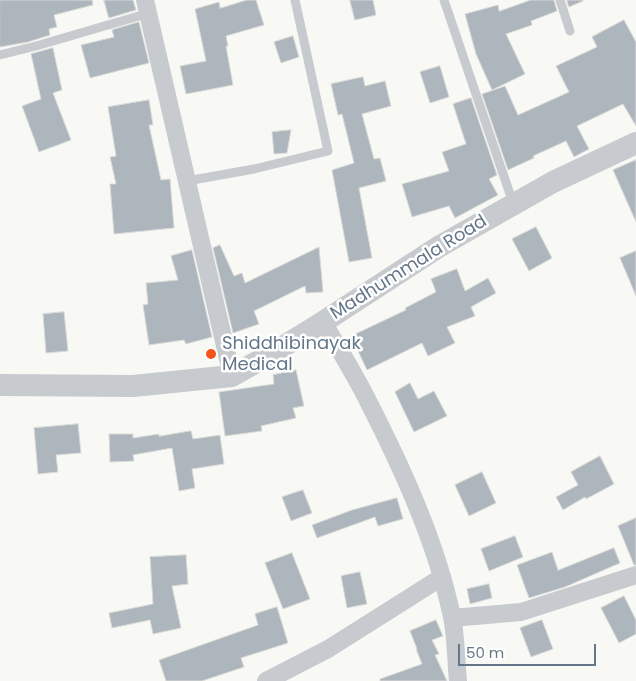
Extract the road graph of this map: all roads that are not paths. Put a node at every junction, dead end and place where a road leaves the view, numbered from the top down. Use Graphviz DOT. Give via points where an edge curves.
graph roads {
  1 [pos="295,0"];
  2 [pos="444,0"];
  3 [pos="560,0"];
  4 [pos="147,7"];
  5 [pos="570,31"];
  6 [pos="0,55"];
  7 [pos="636,142"];
  8 [pos="187,181"];
  9 [pos="514,205"];
  10 [pos="323,322"];
  11 [pos="232,376"];
  12 [pos="0,385"];
  13 [pos="636,575"];
  14 [pos="442,577"];
  15 [pos="452,618"];
  16 [pos="266,681"];
  17 [pos="458,681"];
  1 -- 8 [label="lane" via="328,150 254,169"];
  2 -- 9 [label="lane"];
  3 -- 5 [label="lane"];
  4 -- 6 [label="lane" via="36,46"];
  4 -- 8 [label="street"];
  7 -- 9 [label="street, Madhummala Road" via="553,182"];
  8 -- 11 [label="street"];
  9 -- 10 [label="street, Madhummala Road" via="440,246"];
  10 -- 11 [label="street, Madhummala Road"];
  10 -- 14 [label="street" via="370,403 406,480"];
  11 -- 12 [label="street, Madhummala Road" via="133,386"];
  13 -- 15 [label="street" via="521,612"];
  14 -- 15 [label="street"];
  14 -- 16 [label="street" via="328,649"];
  15 -- 17 [label="street"];
}
